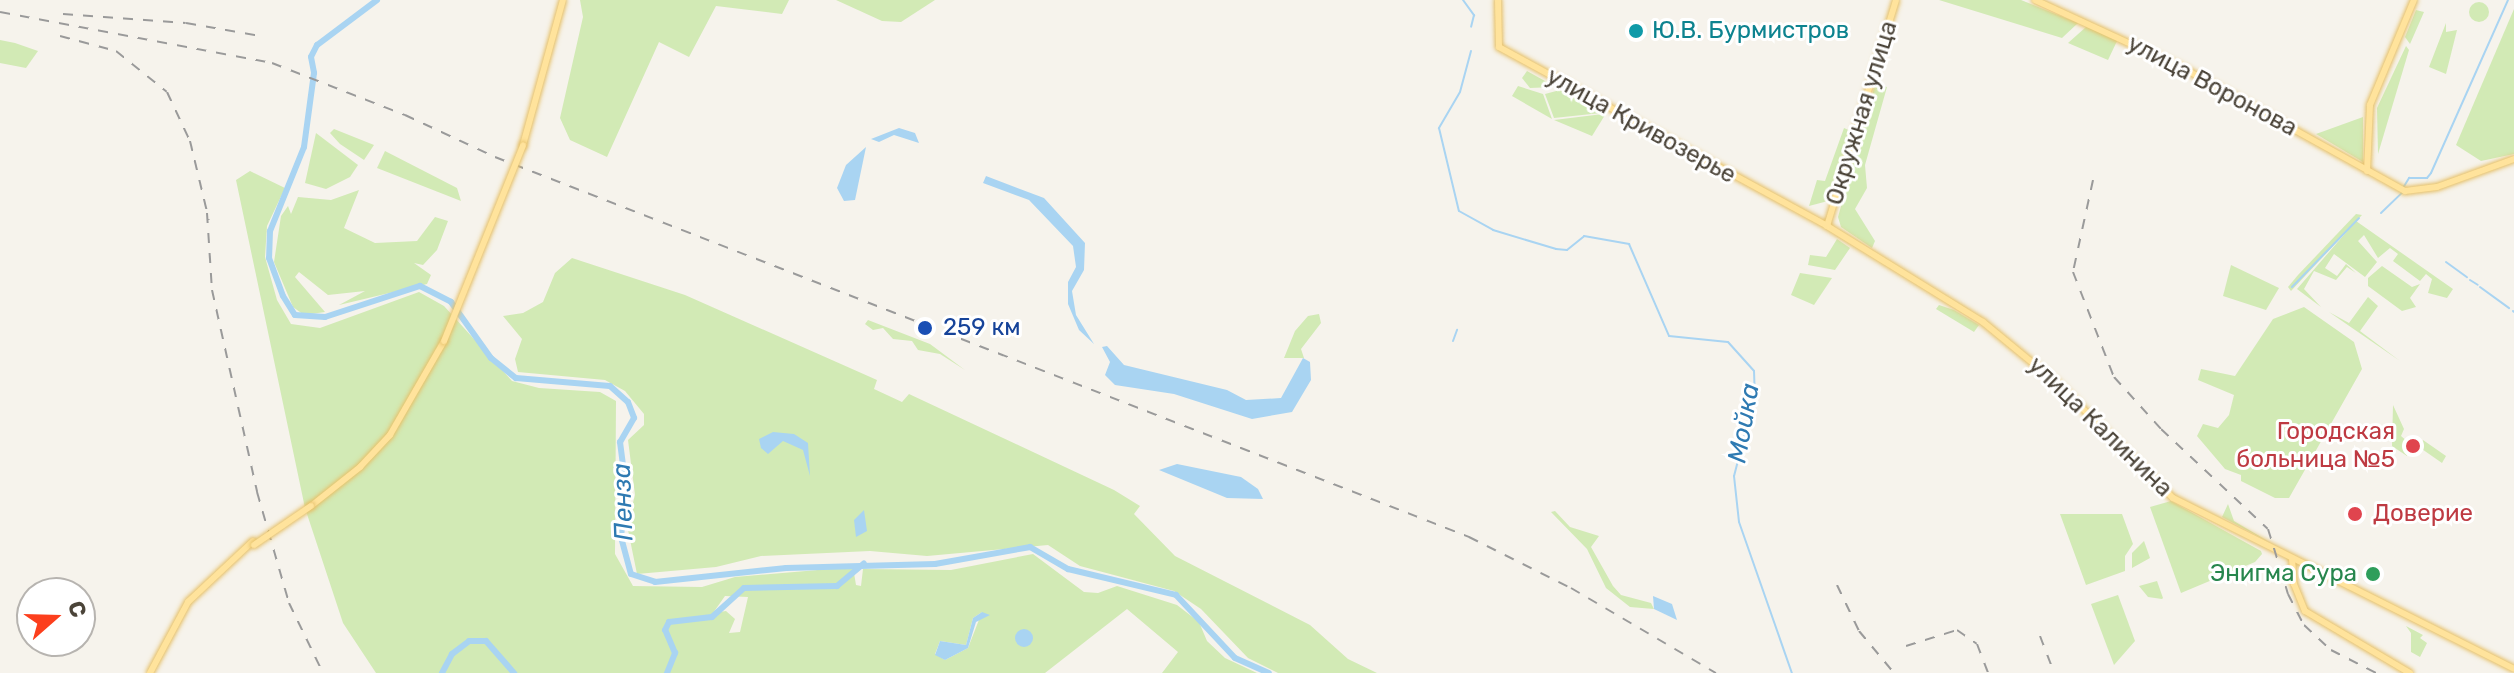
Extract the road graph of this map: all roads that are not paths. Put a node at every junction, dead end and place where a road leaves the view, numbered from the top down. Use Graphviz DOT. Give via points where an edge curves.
graph roads {
  1 [pos="561,0"];
  2 [pos="1498,0"];
  3 [pos="1896,0"];
  4 [pos="2035,0"];
  5 [pos="2414,0"];
  6 [pos="2514,159"];
  7 [pos="2367,171"];
  8 [pos="1827,226"];
  9 [pos="2292,558"];
  10 [pos="2514,669"];
  11 [pos="152,673"];
  12 [pos="2410,673"];
  1 -- 11 [label="main road, bridge" via="521,144 426,380 390,435 360,467 254,543 191,605"];
  2 -- 8 [label="main road, улица Кривозерье" via="1499,47"];
  3 -- 8 [label="main road, Окружная улица"];
  4 -- 7 [label="main road, улица Воронова" via="2176,64"];
  5 -- 7 [label="main road" via="2368,113"];
  6 -- 7 [label="main road, улица Воронова" via="2427,190 2405,191"];
  8 -- 9 [label="main road, улица Калинина" via="2015,345 2173,498"];
  9 -- 10 [label="main road, улица Калинина"];
  9 -- 12 [label="main road" via="2294,584 2305,611"];
}
